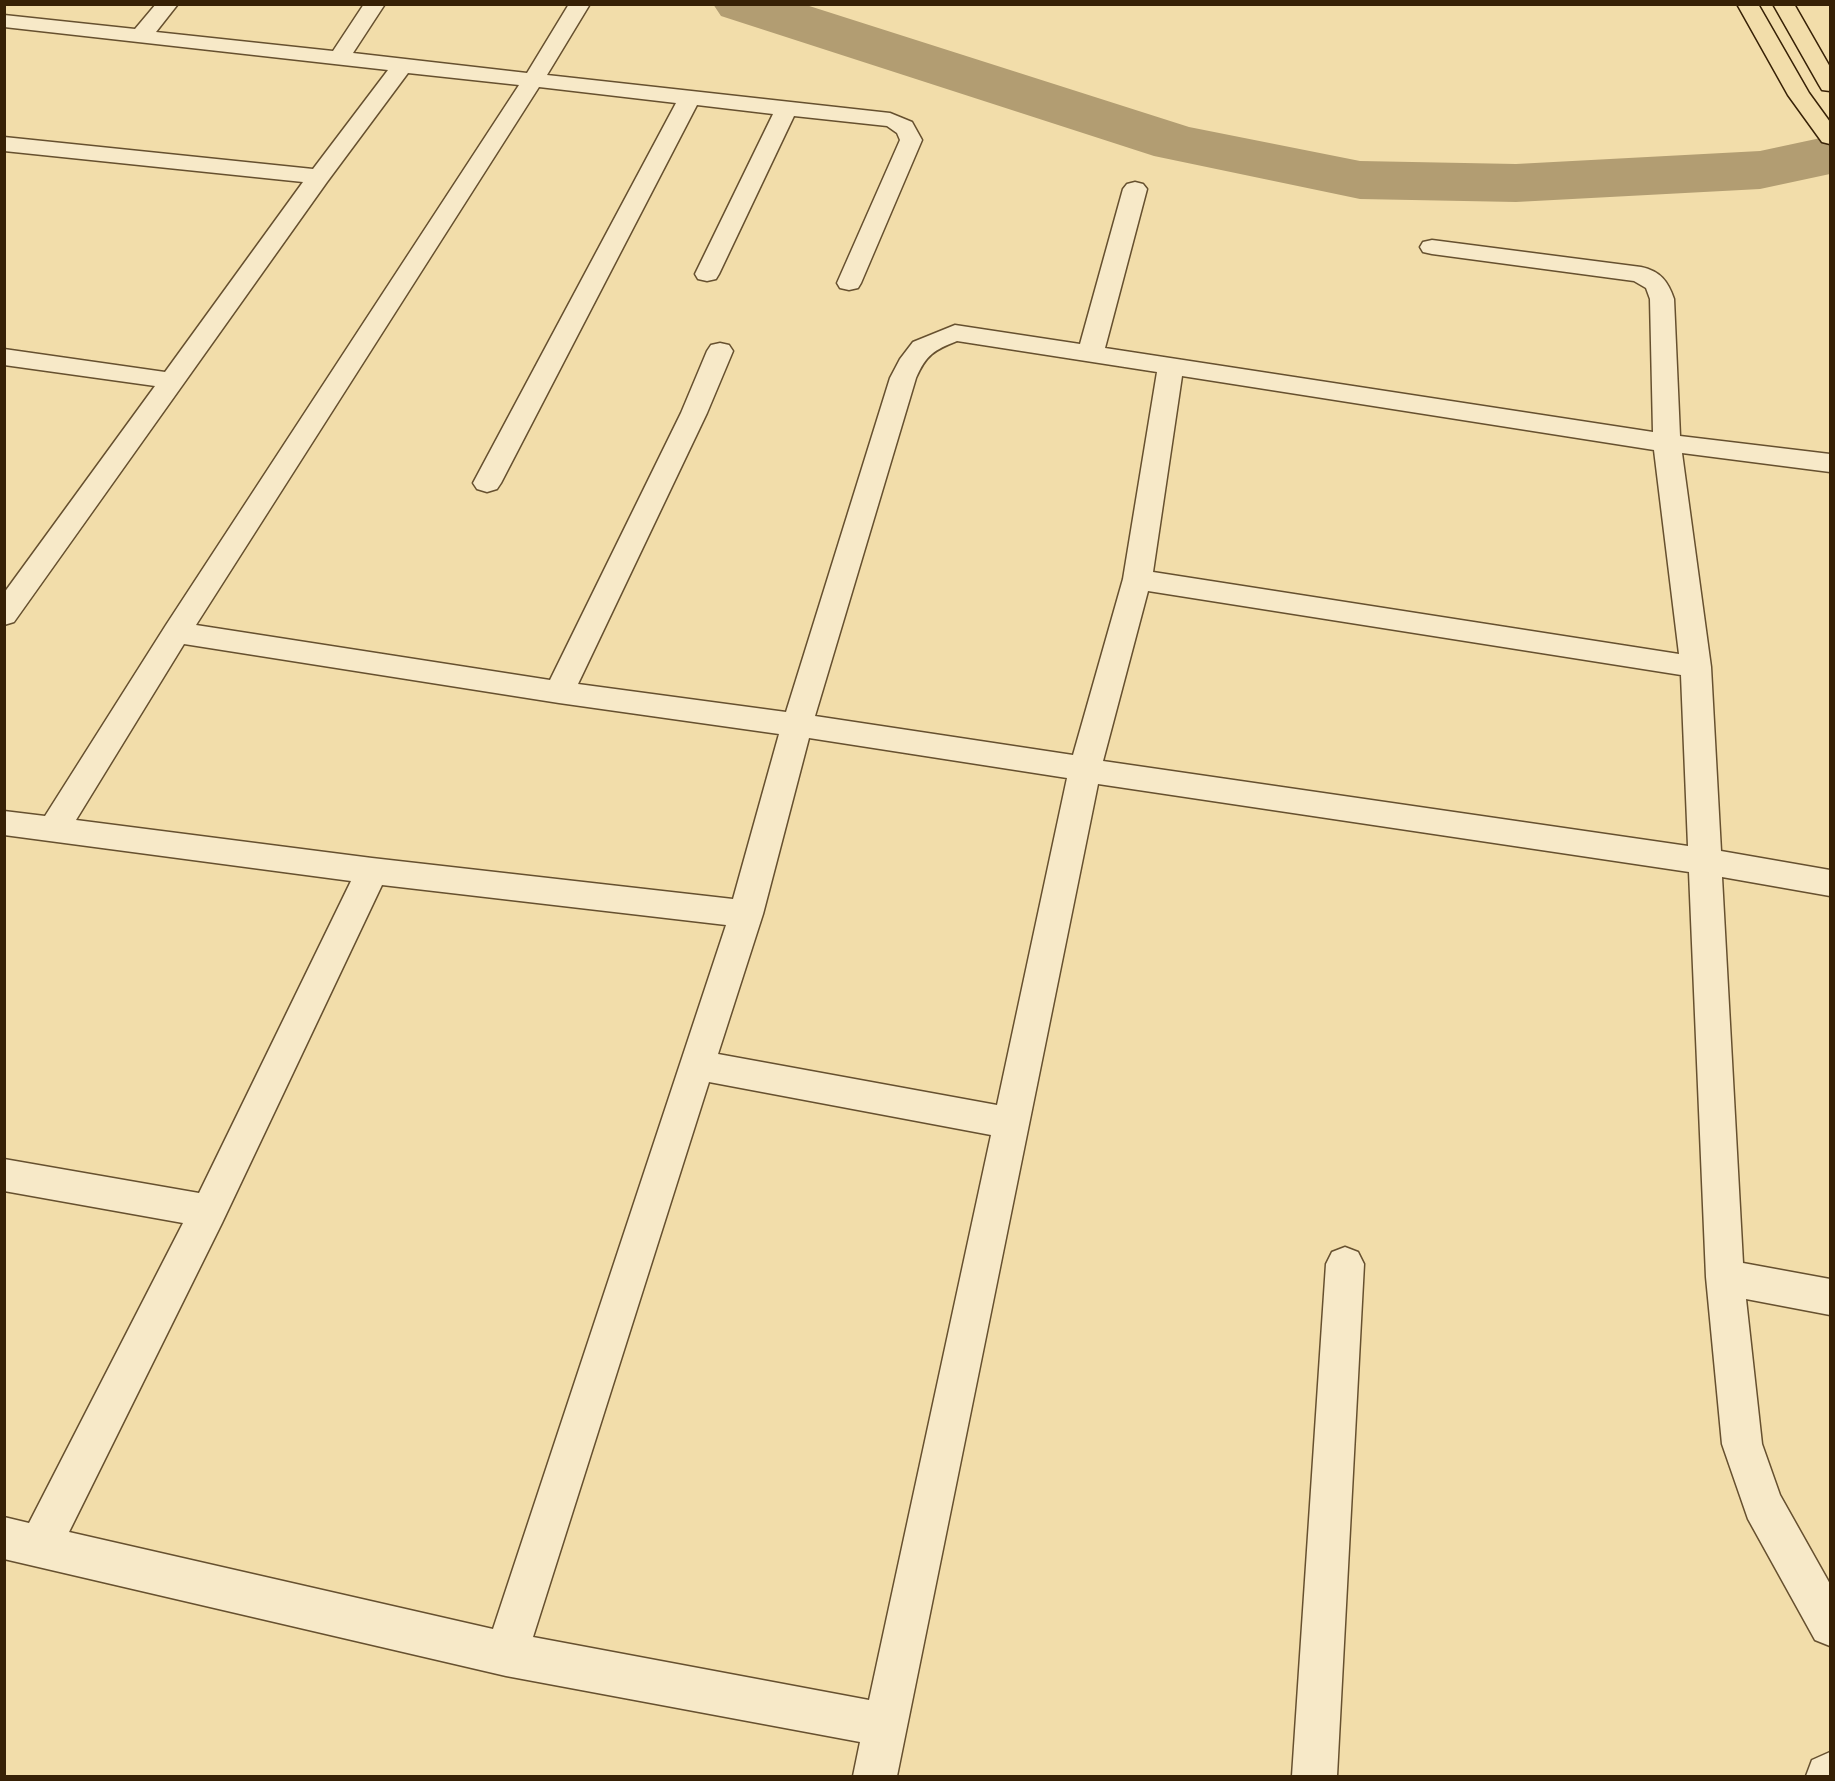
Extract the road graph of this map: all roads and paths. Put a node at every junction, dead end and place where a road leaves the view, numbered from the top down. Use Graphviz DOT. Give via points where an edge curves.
graph roads {
  1 [pos="168,4"];
  2 [pos="375,4"];
  3 [pos="580,4"];
  4 [pos="1747,4"];
  5 [pos="1783,4"];
  6 [pos="4,21"];
  7 [pos="140,37"];
  8 [pos="339,58"];
  9 [pos="403,65"];
  10 [pos="533,81"];
  11 [pos="1830,85"];
  12 [pos="689,99"];
  13 [pos="786,109"];
  14 [pos="1830,137"];
  15 [pos="4,144"];
  16 [pos="320,177"];
  17 [pos="1135,189"];
  18 [pos="1432,247"];
  19 [pos="707,274"];
  20 [pos="849,283"];
  21 [pos="720,351"];
  22 [pos="1091,352"];
  23 [pos="4,357"];
  24 [pos="1172,366"];
  25 [pos="174,381"];
  26 [pos="1667,443"];
  27 [pos="1830,463"];
  28 [pos="487,483"];
  29 [pos="1137,579"];
  30 [pos="4,615"];
  31 [pos="176,632"];
  32 [pos="1696,667"];
  33 [pos="559,692"];
  34 [pos="797,725"];
  35 [pos="1085,769"];
  36 [pos="4,823"];
  37 [pos="54,829"];
  38 [pos="1704,861"];
  39 [pos="372,871"];
  40 [pos="1830,883"];
  41 [pos="746,914"];
  42 [pos="697,1065"];
  43 [pos="1010,1123"];
  44 [pos="4,1175"];
  45 [pos="209,1211"];
  46 [pos="1345,1264"];
  47 [pos="1725,1277"];
  48 [pos="1830,1297"];
  49 [pos="22,1541"];
  50 [pos="1830,1625"];
  51 [pos="506,1654"];
  52 [pos="886,1725"];
  53 [pos="874,1776"];
  54 [pos="1314,1776"];
  1 -- 7 [label="street"];
  2 -- 8 [label="street"];
  3 -- 10 [label="street"];
  4 -- 14 [label="main road" via="1799,95"];
  5 -- 11 [label="main road"];
  6 -- 7 [label="street"];
  7 -- 8 [label="street"];
  8 -- 9 [label="street"];
  9 -- 10 [label="street"];
  9 -- 16 [label="street"];
  10 -- 12 [label="street"];
  10 -- 31 [label="street"];
  12 -- 13 [label="street"];
  12 -- 28 [label="street"];
  13 -- 19 [label="street"];
  13 -- 20 [label="street" via="890,120 909,130 911,140"];
  15 -- 16 [label="street"];
  16 -- 25 [label="street"];
  17 -- 22 [label="street"];
  18 -- 26 [label="street" via="1615,268 1641,274 1657,284 1662,299"];
  21 -- 33 [label="street" via="689,424"];
  22 -- 24 [label="street"];
  22 -- 34 [label="street" via="955,333 924,345 913,354"];
  23 -- 25 [label="street"];
  24 -- 26 [label="street"];
  24 -- 29 [label="street"];
  25 -- 30 [label="street"];
  26 -- 27 [label="street"];
  26 -- 32 [label="street"];
  29 -- 32 [label="street"];
  29 -- 35 [label="street"];
  31 -- 33 [label="street"];
  31 -- 37 [label="street"];
  32 -- 38 [label="street"];
  33 -- 34 [label="street"];
  34 -- 35 [label="street"];
  34 -- 41 [label="street"];
  35 -- 38 [label="street"];
  35 -- 43 [label="street"];
  36 -- 37 [label="street"];
  37 -- 39 [label="street"];
  38 -- 40 [label="street"];
  38 -- 47 [label="street"];
  39 -- 41 [label="street"];
  39 -- 45 [label="street"];
  41 -- 42 [label="street"];
  42 -- 43 [label="street"];
  42 -- 51 [label="street"];
  43 -- 52 [label="street"];
  44 -- 45 [label="street"];
  45 -- 49 [label="street"];
  46 -- 54 [label="street"];
  47 -- 48 [label="street"];
  47 -- 50 [label="street" via="1742,1444 1763,1505"];
  49 -- 51 [label="street"];
  51 -- 52 [label="street"];
  52 -- 53 [label="street"];
}
